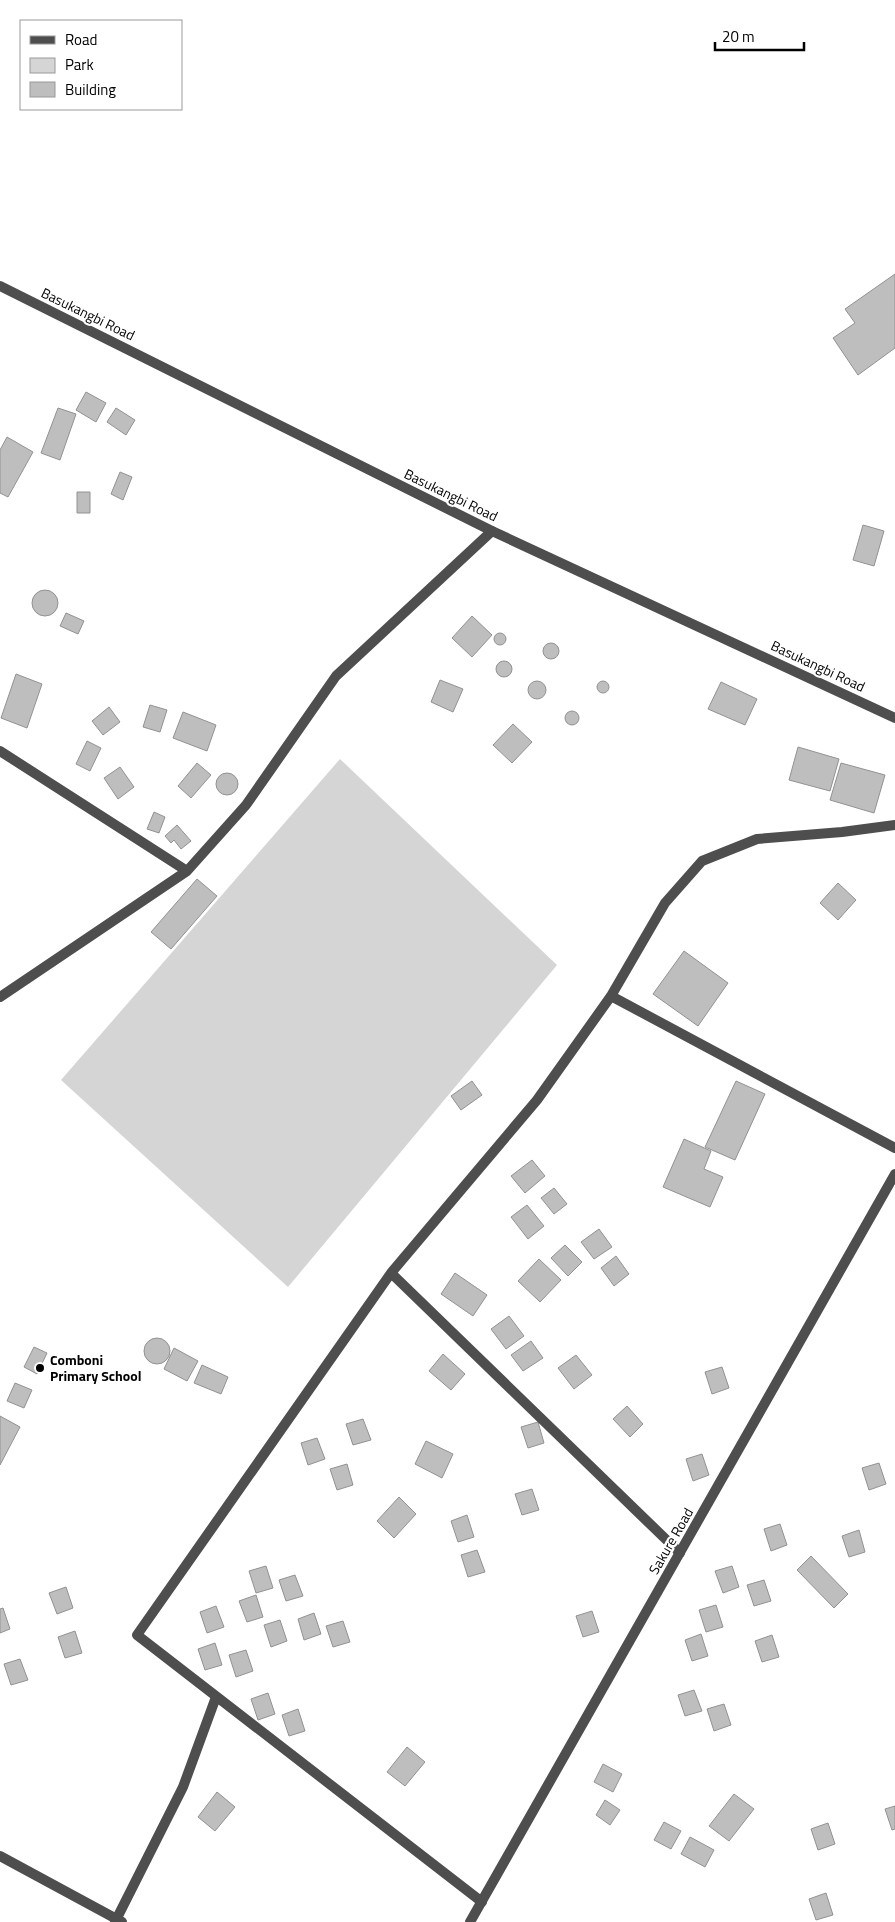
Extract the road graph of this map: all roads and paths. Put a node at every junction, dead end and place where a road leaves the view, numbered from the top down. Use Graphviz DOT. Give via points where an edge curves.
graph roads {
  1 [pos="0,286"];
  2 [pos="492,530"];
  3 [pos="895,718"];
  4 [pos="0,751"];
  5 [pos="895,825"];
  6 [pos="187,871"];
  7 [pos="611,996"];
  8 [pos="0,997"];
  9 [pos="895,1148"];
  10 [pos="895,1174"];
  11 [pos="391,1273"];
  12 [pos="680,1553"];
  13 [pos="216,1697"];
  14 [pos="0,1856"];
  15 [pos="482,1902"];
  16 [pos="118,1921"];
  17 [pos="470,1922"];
  1 -- 2 [label="street, Basukangbi Road"];
  2 -- 3 [label="street, Basukangbi Road"];
  2 -- 6 [label="street" via="336,676 246,805"];
  4 -- 6 [label="street"];
  5 -- 7 [label="street" via="757,839 702,861 665,903"];
  6 -- 8 [label="street"];
  7 -- 9 [label="street"];
  7 -- 11 [label="street" via="537,1100"];
  10 -- 12 [label="street, Sakure Road"];
  11 -- 12 [label="street"];
  11 -- 13 [label="street" via="137,1635"];
  12 -- 15 [label="street, Sakure Road"];
  13 -- 15 [label="street"];
  13 -- 16 [label="street" via="183,1787"];
  14 -- 16 [label="street"];
  15 -- 17 [label="street, Sakure Road"];
}
